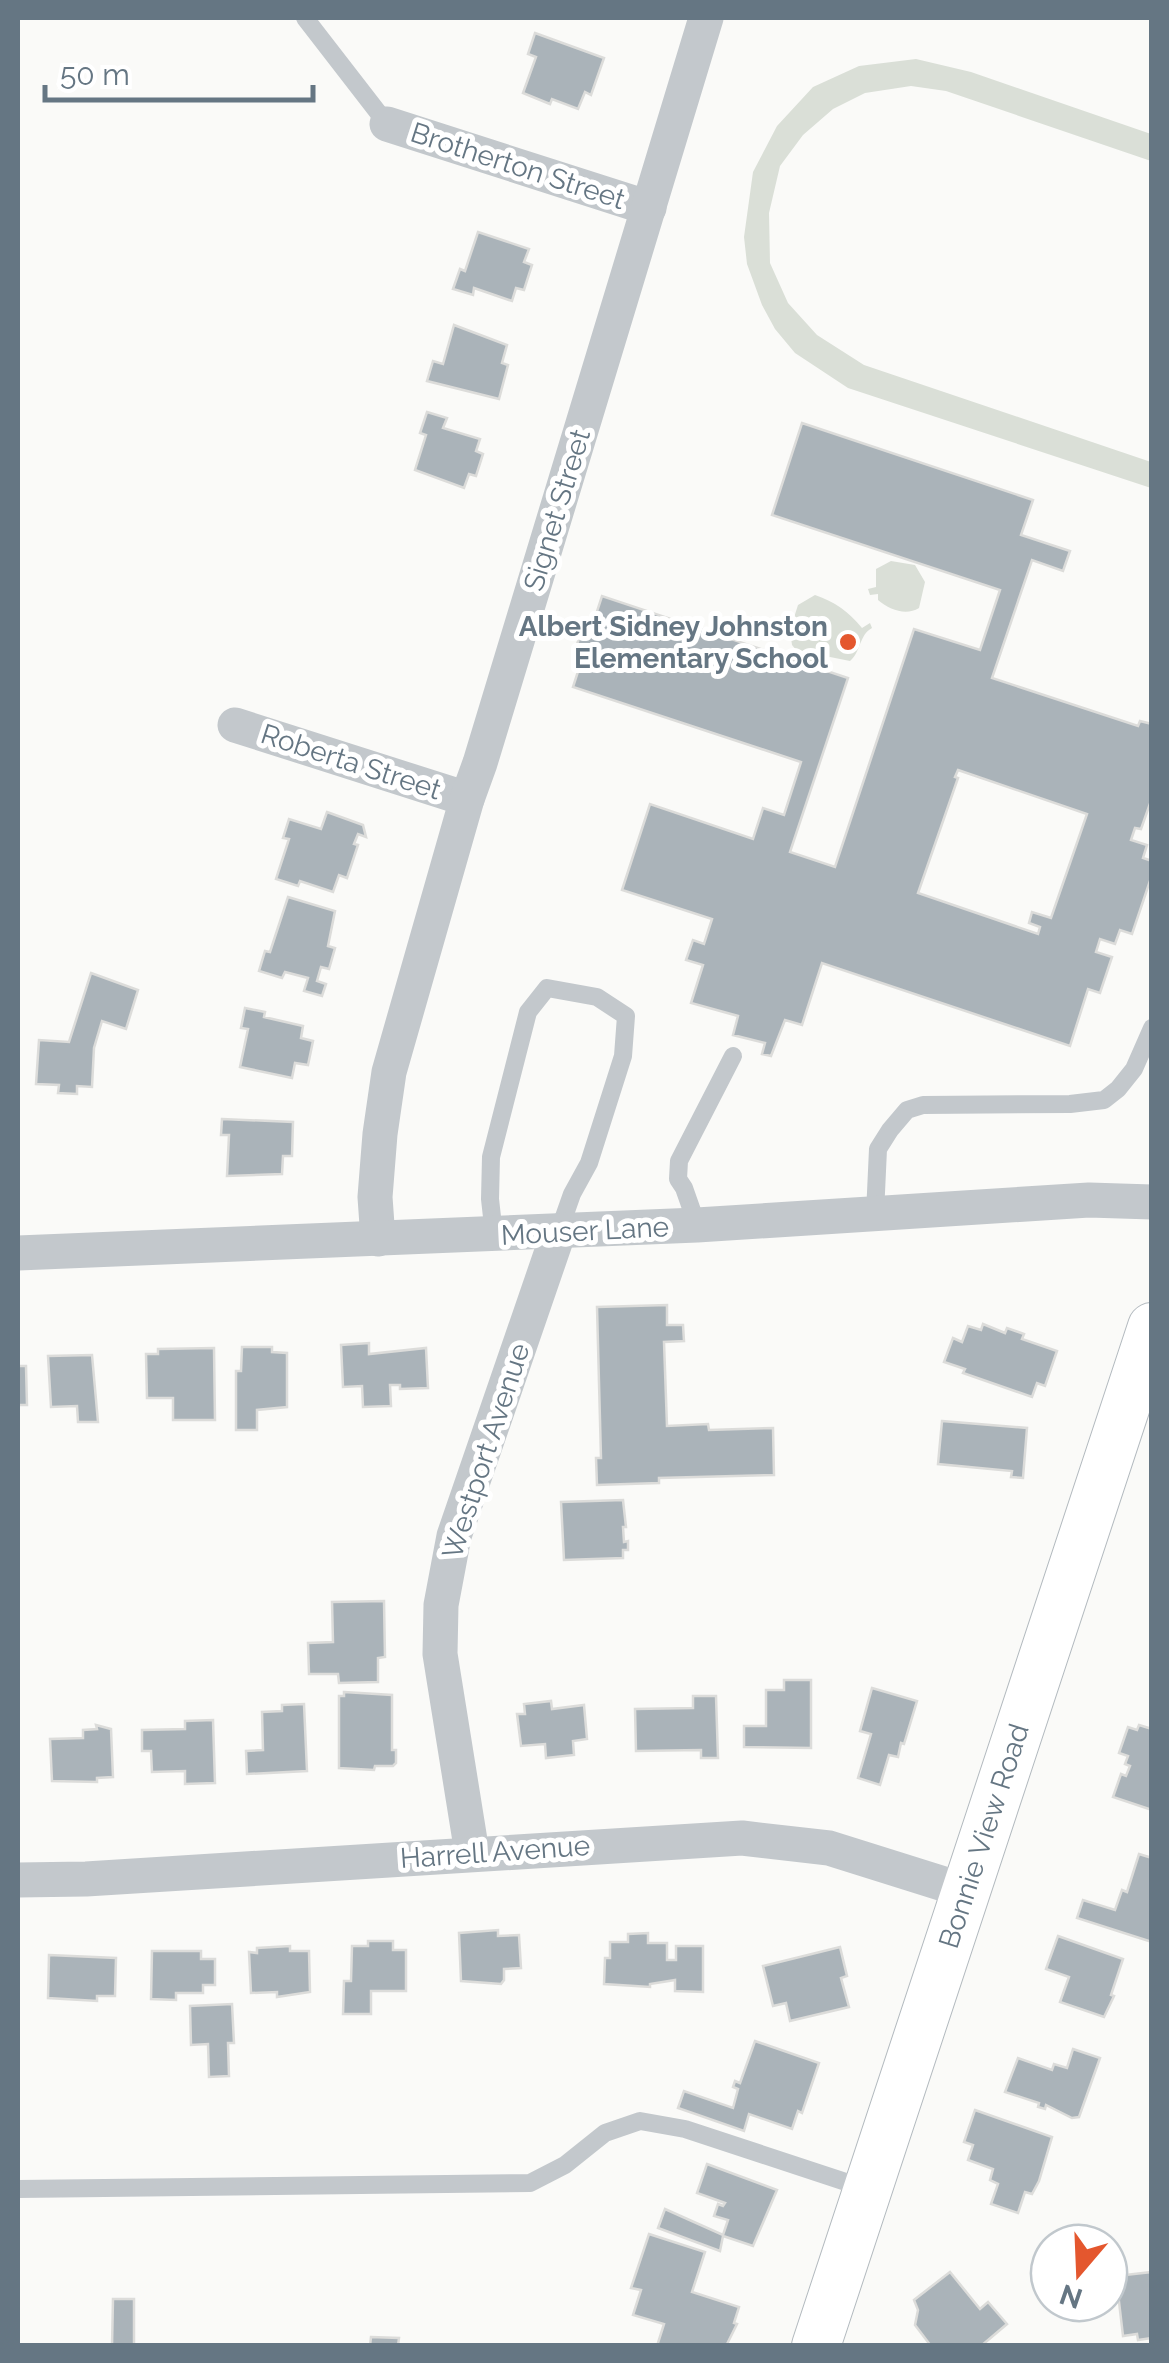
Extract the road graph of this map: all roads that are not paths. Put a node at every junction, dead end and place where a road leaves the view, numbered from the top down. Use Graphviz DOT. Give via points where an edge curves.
graph roads {
  1 [pos="305,18"];
  2 [pos="706,18"];
  3 [pos="387,124"];
  4 [pos="649,208"];
  5 [pos="235,725"];
  6 [pos="467,799"];
  7 [pos="1152,1028"];
  8 [pos="733,1056"];
  9 [pos="1152,1202"];
  10 [pos="875,1214"];
  11 [pos="697,1225"];
  12 [pos="559,1231"];
  13 [pos="494,1235"];
  14 [pos="378,1239"];
  15 [pos="18,1253"];
  16 [pos="1152,1327"];
  17 [pos="472,1853"];
  18 [pos="18,1880"];
  19 [pos="966,1891"];
  20 [pos="18,2189"];
  21 [pos="867,2190"];
  22 [pos="827,2333"];
  1 -- 3 [label="lane"];
  2 -- 4 [label="street, Signet Street"];
  3 -- 4 [label="street, Brotherton Street"];
  4 -- 6 [label="street, Signet Street"];
  5 -- 6 [label="street, Roberta Street"];
  6 -- 14 [label="street, Signet Street" via="389,1072"];
  7 -- 10 [label="lane" via="1134,1068 1104,1100 907,1110 878,1149"];
  8 -- 11 [label="lane" via="679,1161 678,1179"];
  9 -- 10 [label="street, Mouser Lane"];
  10 -- 11 [label="street, Mouser Lane"];
  11 -- 12 [label="street, Mouser Lane"];
  12 -- 13 [label="street, Mouser Lane"];
  12 -- 13 [label="lane" via="624,1056 626,1016 597,997 546,988 528,1012 491,1157"];
  12 -- 17 [label="street, Westport Avenue" via="454,1536 441,1605 440,1654"];
  13 -- 14 [label="street, Mouser Lane"];
  14 -- 15 [label="street, Mouser Lane"];
  16 -- 19 [label="street, Bonnie View Road"];
  17 -- 18 [label="street, Harrell Avenue"];
  17 -- 19 [label="street, Harrell Avenue" via="742,1838 829,1848"];
  19 -- 21 [label="street, Bonnie View Road"];
  20 -- 21 [label="lane" via="530,2183 604,2133 640,2121 685,2129"];
  21 -- 22 [label="street, Bonnie View Road"];
}
